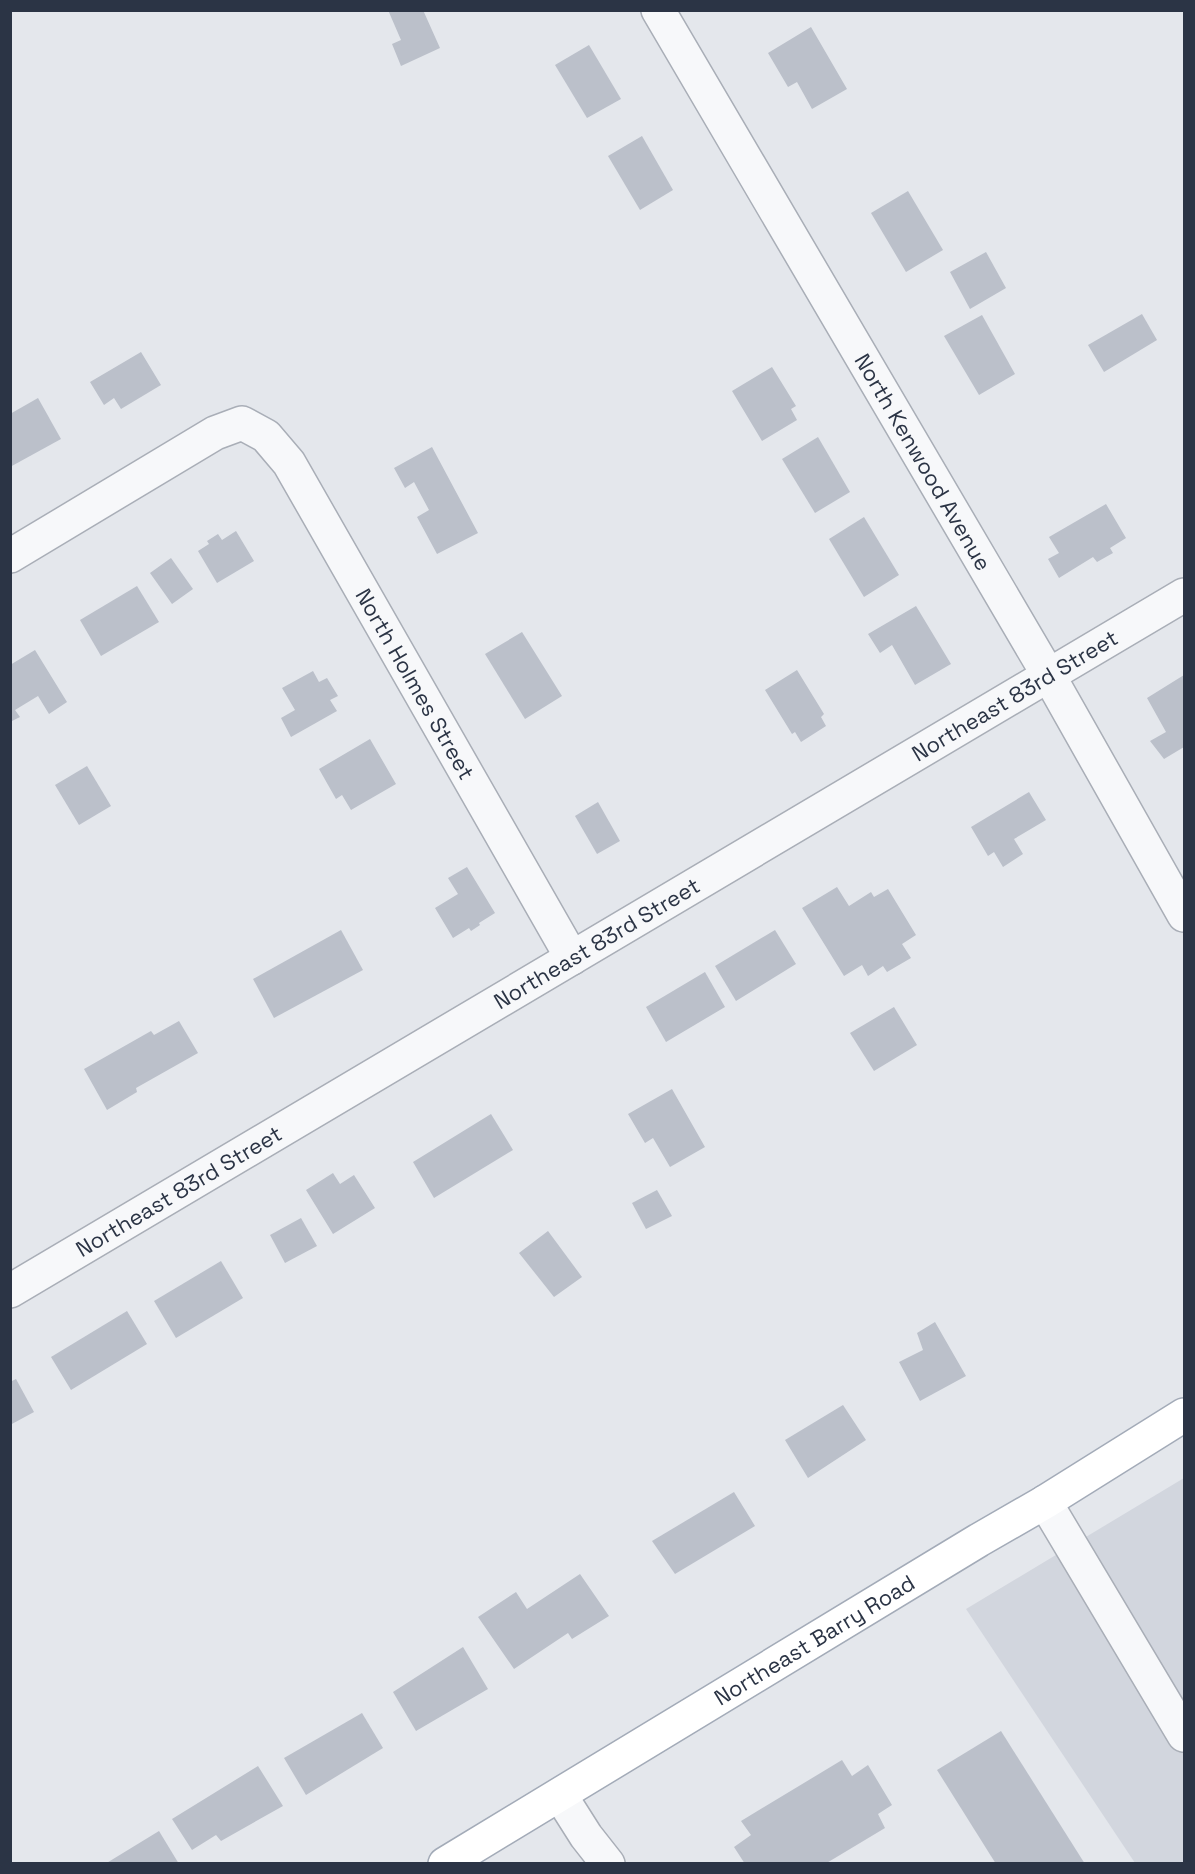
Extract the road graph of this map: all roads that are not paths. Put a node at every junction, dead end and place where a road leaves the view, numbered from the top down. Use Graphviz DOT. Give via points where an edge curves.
graph roads {
  1 [pos="658,10"];
  2 [pos="10,556"];
  3 [pos="1185,595"];
  4 [pos="1049,676"];
  5 [pos="1185,915"];
  6 [pos="572,958"];
  7 [pos="10,1291"];
  8 [pos="1185,1415"];
  9 [pos="1045,1502"];
  10 [pos="1185,1735"];
  11 [pos="560,1795"];
  12 [pos="445,1863"];
  13 [pos="608,1863"];
  1 -- 4 [label="street, North Kenwood Avenue"];
  2 -- 6 [label="street, North Holmes Street" via="215,433 242,423 266,436 289,464"];
  3 -- 4 [label="street, Northeast 83rd Street"];
  4 -- 5 [label="street, North Kenwood Avenue"];
  4 -- 6 [label="street, Northeast 83rd Street"];
  6 -- 7 [label="street, Northeast 83rd Street"];
  8 -- 9 [label="main road, Northeast Barry Road"];
  9 -- 10 [label="street"];
  9 -- 11 [label="main road, Northeast Barry Road"];
  11 -- 12 [label="main road, Northeast Barry Road"];
  11 -- 13 [label="street"];
}
